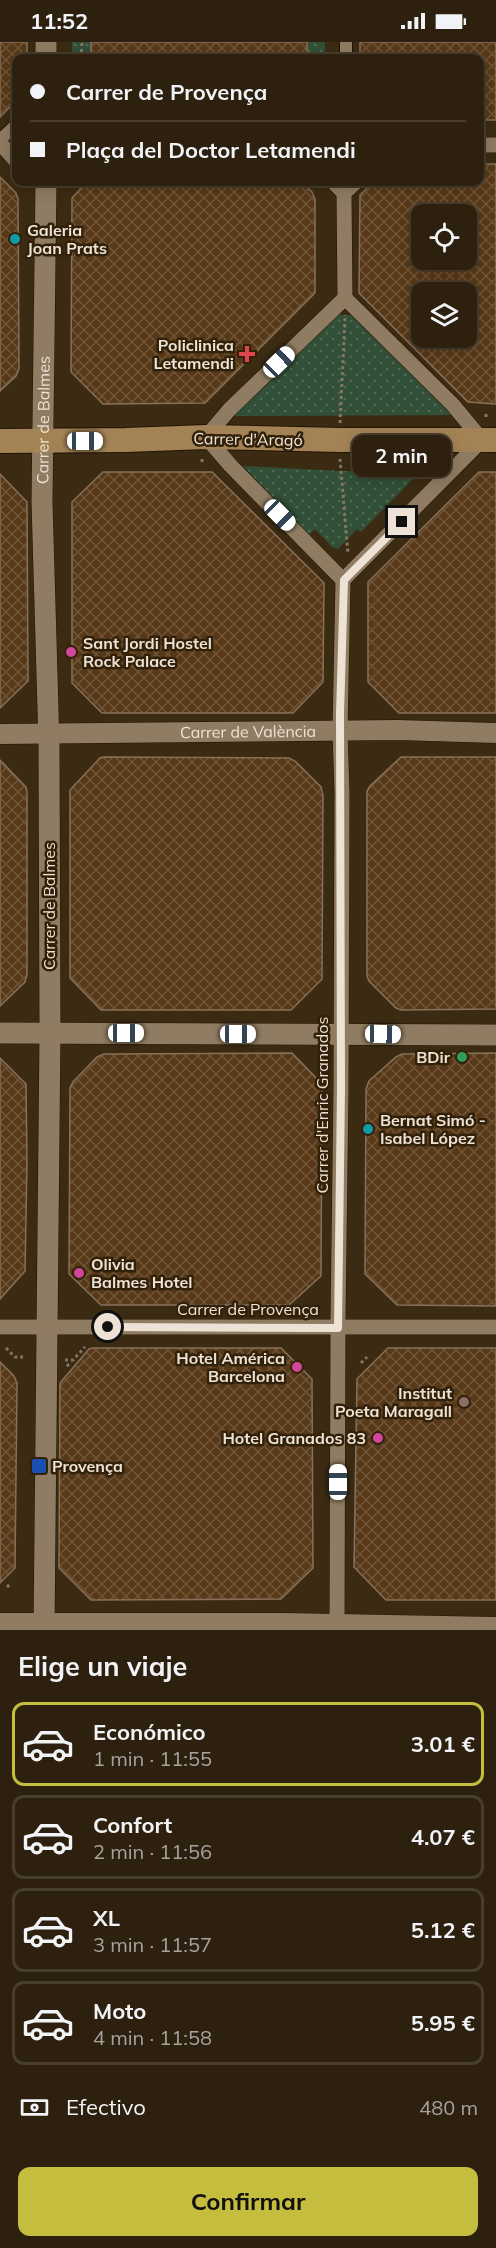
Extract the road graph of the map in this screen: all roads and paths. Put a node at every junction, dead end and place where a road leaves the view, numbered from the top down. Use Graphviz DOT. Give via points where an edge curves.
graph roads {
  1 [pos="12,135"];
  2 [pos="6,149"];
  3 [pos="49,186"];
  4 [pos="337,186"];
  5 [pos="352,186"];
  6 [pos="344,193"];
  7 [pos="345,298"];
  8 [pos="345,320"];
  9 [pos="340,419"];
  10 [pos="488,428"];
  11 [pos="0,441"];
  12 [pos="44,441"];
  13 [pos="204,453"];
  14 [pos="340,459"];
  15 [pos="349,556"];
  16 [pos="344,580"];
  17 [pos="340,731"];
  18 [pos="48,733"];
  19 [pos="496,733"];
  20 [pos="0,734"];
  21 [pos="0,1032"];
  22 [pos="50,1033"];
  23 [pos="340,1034"];
  24 [pos="496,1035"];
  25 [pos="0,1327"];
  26 [pos="48,1327"];
  27 [pos="496,1327"];
  28 [pos="338,1328"];
  29 [pos="85,1347"];
  30 [pos="6,1348"];
  31 [pos="367,1357"];
  32 [pos="23,1358"];
  33 [pos="361,1364"];
  34 [pos="70,1368"];
  35 [pos="11,1583"];
  36 [pos="7,1587"];
  37 [pos="0,1623"];
  38 [pos="44,1626"];
  39 [pos="496,1627"];
  40 [pos="337,1628"];
  1 -- 2 [label="street"];
  3 -- 12 [label="main road, Carrer de Balmes"];
  4 -- 6 [label="street"];
  5 -- 6 [label="street"];
  6 -- 7 [label="street"];
  7 -- 10 [label="street" via="453,405"];
  7 -- 13 [label="street" via="229,410"];
  8 -- 9 [label="path"];
  10 -- 13 [label="main road, Carrer d'Aragó"];
  10 -- 16 [label="street"];
  11 -- 12 [label="main road, Carrer d'Aragó"];
  12 -- 13 [label="main road, Carrer d'Aragó"];
  12 -- 18 [label="main road, Carrer de Balmes"];
  13 -- 16 [label="street" via="230,465"];
  14 -- 15 [label="path"];
  16 -- 17 [label="street, Carrer d'Enric Granados"];
  17 -- 18 [label="street, Carrer de València"];
  17 -- 19 [label="street, Carrer de València"];
  17 -- 23 [label="street, Carrer d'Enric Granados"];
  18 -- 20 [label="street, Carrer de València"];
  18 -- 22 [label="main road, Carrer de Balmes"];
  21 -- 22 [label="main road"];
  22 -- 23 [label="main road"];
  22 -- 26 [label="main road, Carrer de Balmes"];
  23 -- 24 [label="main road"];
  23 -- 28 [label="street, Carrer d'Enric Granados"];
  25 -- 26 [label="street, Carrer de Provença"];
  26 -- 28 [label="street, Carrer de Provença"];
  26 -- 38 [label="main road, Carrer de Balmes"];
  27 -- 28 [label="street, Carrer de Provença"];
  28 -- 40 [label="street, Carrer d'Enric Granados"];
  29 -- 34 [label="path" via="66,1362"];
  30 -- 32 [label="path" via="15,1357"];
  31 -- 33 [label="path"];
  35 -- 36 [label="path"];
  37 -- 38 [label="street"];
  38 -- 40 [label="street" via="285,1623"];
  39 -- 40 [label="street"];
}
